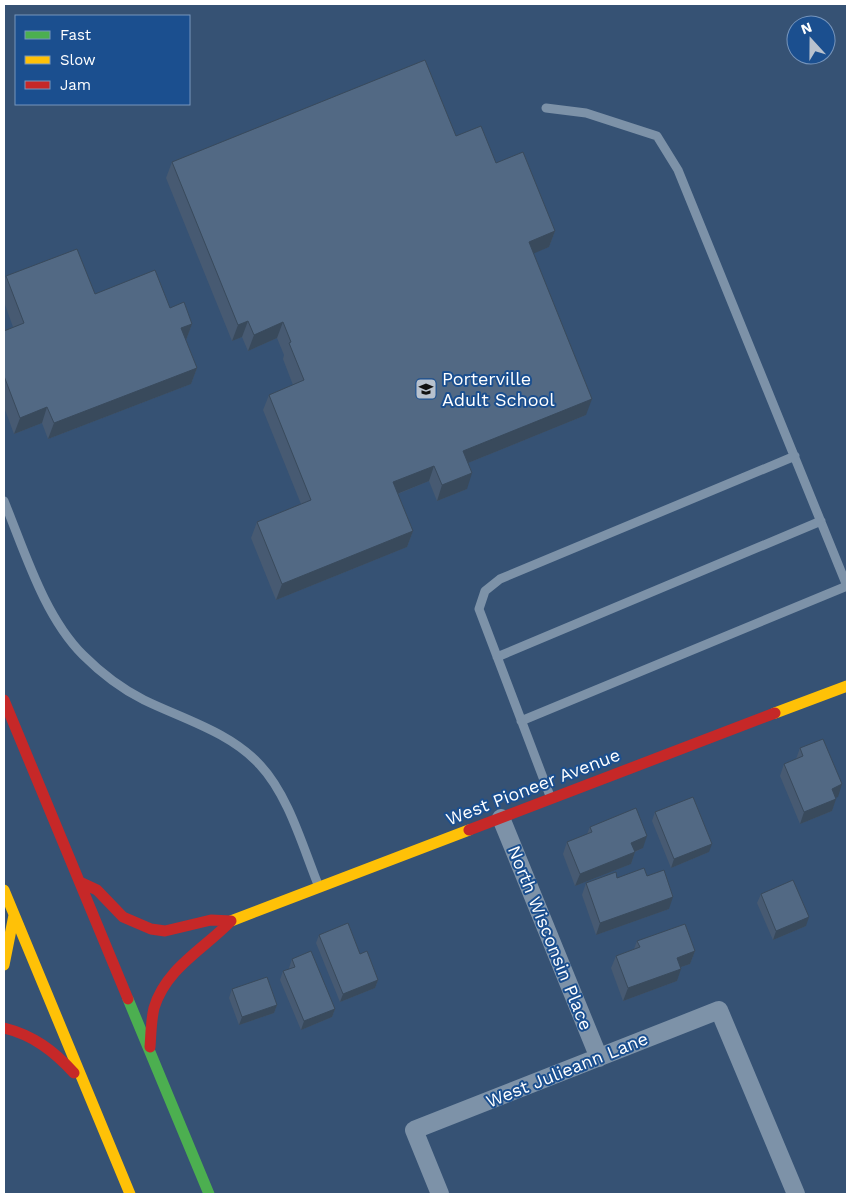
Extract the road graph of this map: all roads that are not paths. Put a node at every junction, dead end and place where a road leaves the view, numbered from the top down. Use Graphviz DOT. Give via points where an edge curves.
graph roads {
  1 [pos="546,108"];
  2 [pos="795,456"];
  3 [pos="4,501"];
  4 [pos="821,521"];
  5 [pos="847,586"];
  6 [pos="497,657"];
  7 [pos="847,686"];
  8 [pos="4,700"];
  9 [pos="521,721"];
  10 [pos="551,799"];
  11 [pos="500,818"];
  12 [pos="79,881"];
  13 [pos="319,887"];
  14 [pos="4,890"];
  15 [pos="14,915"];
  16 [pos="231,921"];
  17 [pos="4,966"];
  18 [pos="4,1028"];
  19 [pos="150,1051"];
  20 [pos="599,1058"];
  21 [pos="84,1084"];
  22 [pos="130,1194"];
  23 [pos="209,1194"];
  24 [pos="440,1194"];
  25 [pos="796,1194"];
  1 -- 2 [label="lane" via="586,113 657,136 678,170"];
  2 -- 4 [label="lane"];
  2 -- 6 [label="lane" via="500,579 484,591 479,609"];
  3 -- 13 [label="lane" via="42,592 69,640 122,687 202,726 260,764 290,816"];
  4 -- 5 [label="lane"];
  4 -- 6 [label="lane"];
  5 -- 9 [label="lane"];
  6 -- 9 [label="lane"];
  7 -- 10 [label="main road, West Pioneer Avenue"];
  8 -- 12 [label="main road"];
  9 -- 10 [label="lane"];
  10 -- 11 [label="main road, West Pioneer Avenue"];
  11 -- 13 [label="main road, West Pioneer Avenue"];
  11 -- 20 [label="street, North Wisconsin Place"];
  12 -- 16 [label="main road" via="97,890 123,917 150,929 165,931 211,920"];
  12 -- 19 [label="main road"];
  13 -- 16 [label="main road, West Pioneer Avenue"];
  14 -- 15 [label="main road"];
  15 -- 17 [label="main road"];
  15 -- 21 [label="main road"];
  16 -- 19 [label="main road" via="183,961 166,981 154,1008"];
  18 -- 21 [label="main road" via="21,1031 39,1041 59,1056"];
  19 -- 23 [label="main road"];
  20 -- 24 [label="street, West Julieann Lane" via="414,1130"];
  20 -- 25 [label="street, West Julieann Lane" via="719,1010"];
  21 -- 22 [label="main road"];
}
